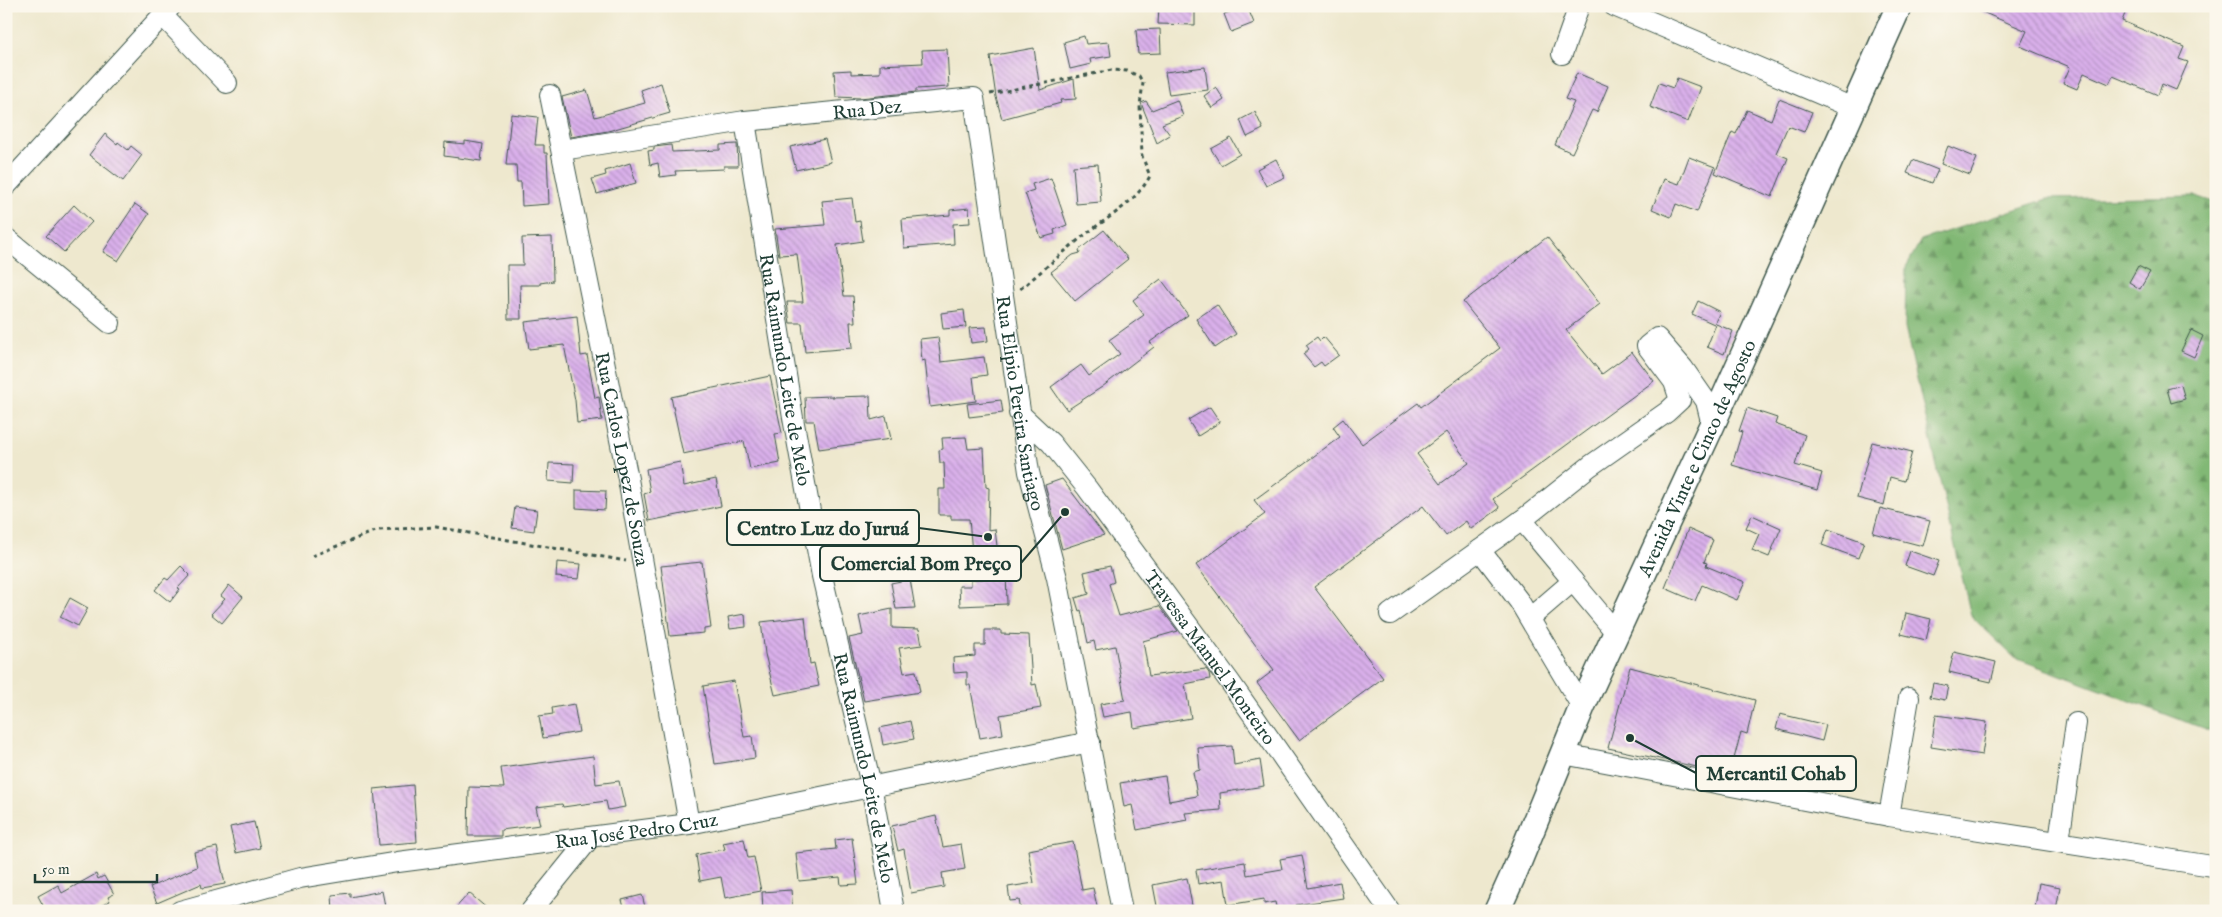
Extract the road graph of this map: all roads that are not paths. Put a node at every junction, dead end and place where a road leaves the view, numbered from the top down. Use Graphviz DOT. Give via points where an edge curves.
graph roads {
  1 [pos="1579,6"];
  2 [pos="1614,6"];
  3 [pos="1893,8"];
  4 [pos="167,11"];
  5 [pos="1562,54"];
  6 [pos="227,83"];
  7 [pos="550,95"];
  8 [pos="974,98"];
  9 [pos="1853,108"];
  10 [pos="745,121"];
  11 [pos="562,150"];
  12 [pos="6,186"];
  13 [pos="6,238"];
  14 [pos="110,323"];
  15 [pos="1020,413"];
  16 [pos="1712,425"];
  17 [pos="1522,520"];
  18 [pos="1480,550"];
  19 [pos="1573,581"];
  20 [pos="1390,614"];
  21 [pos="1530,618"];
  22 [pos="1617,634"];
  23 [pos="1909,698"];
  24 [pos="1582,707"];
  25 [pos="2076,723"];
  26 [pos="1090,742"];
  27 [pos="1563,754"];
  28 [pos="871,785"];
  29 [pos="1889,816"];
  30 [pos="689,824"];
  31 [pos="590,838"];
  32 [pos="2059,841"];
  33 [pos="2212,866"];
  34 [pos="180,911"];
  35 [pos="531,911"];
  36 [pos="894,911"];
  37 [pos="1122,911"];
  38 [pos="1390,911"];
  39 [pos="1497,911"];
  1 -- 5 [label="street"];
  2 -- 9 [label="street"];
  3 -- 9 [label="main road, Avenida Vinte e Cinco de Agosto"];
  4 -- 6 [label="street"];
  4 -- 12 [label="street"];
  7 -- 11 [label="street, Rua Carlos Lopez de Souza"];
  8 -- 10 [label="street, Rua Dez"];
  8 -- 15 [label="street, Rua Elipio Pereira Santiago"];
  9 -- 16 [label="main road, Avenida Vinte e Cinco de Agosto"];
  10 -- 11 [label="street, Rua Dez"];
  10 -- 28 [label="street, Rua Raimundo Leite de Melo" via="822,576"];
  11 -- 30 [label="street, Rua Carlos Lopez de Souza" via="628,479"];
  13 -- 14 [label="street"];
  15 -- 26 [label="street, Rua Elipio Pereira Santiago" via="1029,472 1057,578"];
  15 -- 38 [label="street, Travessa Manuel Monteiro" via="1051,443 1087,488 1230,682"];
  16 -- 17 [label="street" via="1706,401 1657,338 1647,346 1674,382 1680,400"];
  16 -- 22 [label="main road, Avenida Vinte e Cinco de Agosto"];
  17 -- 18 [label="street"];
  17 -- 19 [label="street"];
  18 -- 20 [label="street"];
  18 -- 21 [label="street"];
  19 -- 21 [label="street"];
  19 -- 22 [label="street"];
  21 -- 24 [label="street"];
  22 -- 24 [label="main road, Avenida Vinte e Cinco de Agosto"];
  23 -- 29 [label="street"];
  24 -- 27 [label="main road, Avenida Vinte e Cinco de Agosto"];
  25 -- 32 [label="street"];
  26 -- 28 [label="street, Rua José Pedro Cruz"];
  26 -- 37 [label="street, Rua Elipio Pereira Santiago"];
  27 -- 29 [label="street"];
  27 -- 39 [label="main road, Avenida Vinte e Cinco de Agosto"];
  28 -- 30 [label="street, Rua José Pedro Cruz"];
  28 -- 36 [label="street, Rua Raimundo Leite de Melo"];
  29 -- 32 [label="street"];
  30 -- 31 [label="street, Rua José Pedro Cruz"];
  31 -- 34 [label="street, Rua José Pedro Cruz" via="300,878"];
  31 -- 35 [label="street"];
  32 -- 33 [label="street"];
}
